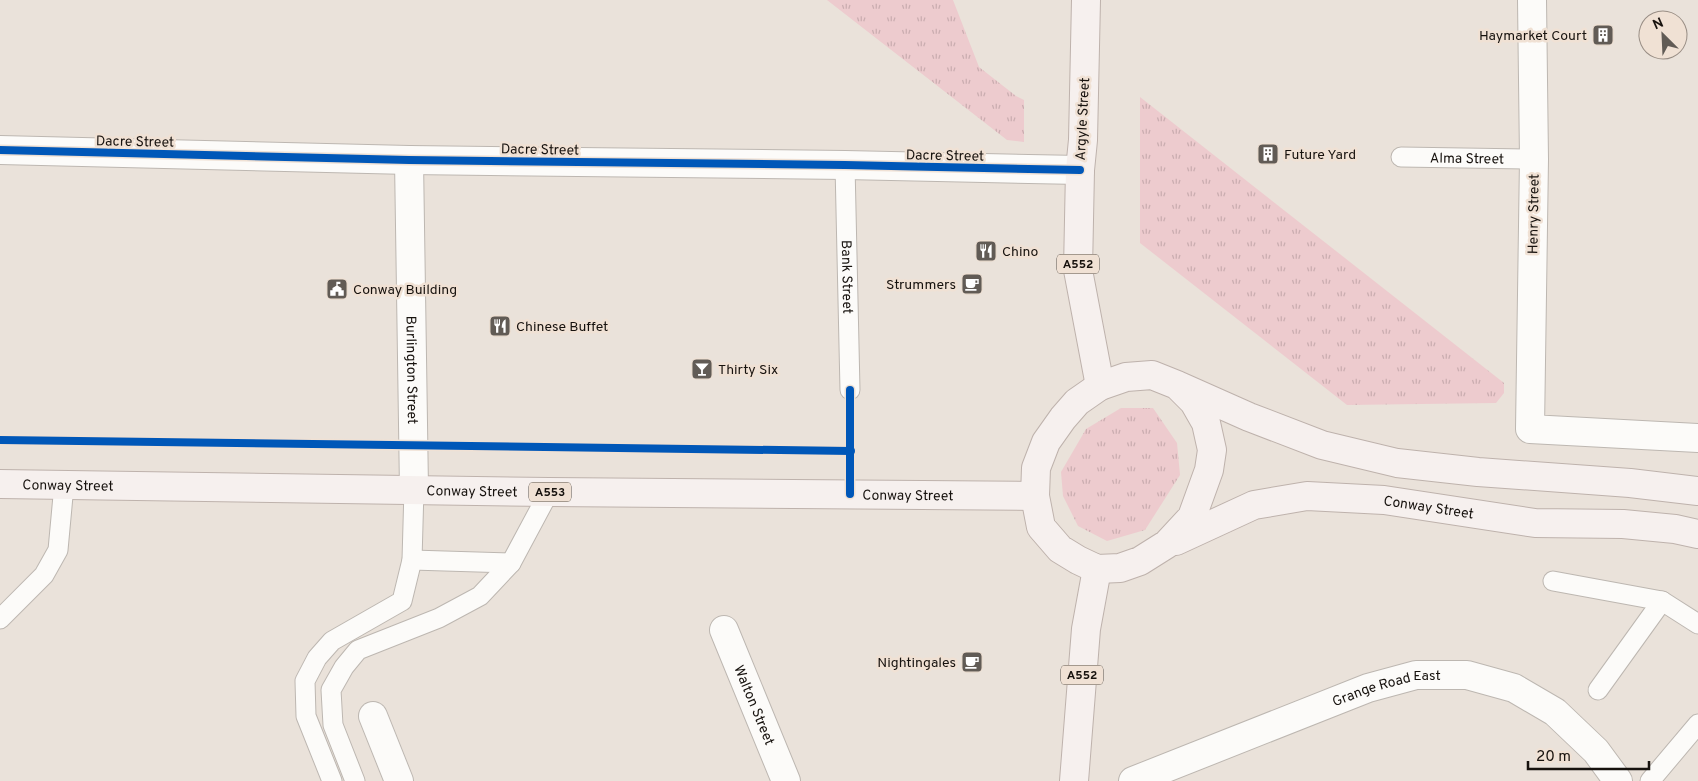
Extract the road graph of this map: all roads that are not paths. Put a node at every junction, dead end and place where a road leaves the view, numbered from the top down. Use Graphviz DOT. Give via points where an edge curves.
graph roads {
  1 [pos="1086,0"];
  2 [pos="1532,0"];
  3 [pos="0,150"];
  4 [pos="1401,157"];
  5 [pos="1534,159"];
  6 [pos="409,160"];
  7 [pos="845,165"];
  8 [pos="1080,170"];
  9 [pos="1100,386"];
  10 [pos="1178,386"];
  11 [pos="850,390"];
  12 [pos="1698,438"];
  13 [pos="0,484"];
  14 [pos="64,485"];
  15 [pos="414,489"];
  16 [pos="1698,491"];
  17 [pos="549,492"];
  18 [pos="1035,496"];
  19 [pos="1698,534"];
  20 [pos="1167,544"];
  21 [pos="412,560"];
  22 [pos="511,562"];
  23 [pos="1097,569"];
  24 [pos="1553,581"];
  25 [pos="1662,601"];
  26 [pos="0,620"];
  27 [pos="1698,624"];
  28 [pos="724,630"];
  29 [pos="1598,690"];
  30 [pos="373,716"];
  31 [pos="1698,724"];
  32 [pos="332,781"];
  33 [pos="355,781"];
  34 [pos="399,781"];
  35 [pos="786,781"];
  36 [pos="1074,781"];
  37 [pos="1133,781"];
  38 [pos="1618,781"];
  39 [pos="1650,781"];
  1 -- 8 [label="main road, Argyle Street / A552"];
  2 -- 5 [label="street, Henry Street"];
  3 -- 6 [label="street, Dacre Street"];
  4 -- 5 [label="lane, Alma Street"];
  5 -- 12 [label="street, Henry Street" via="1530,429"];
  6 -- 7 [label="street, Dacre Street"];
  6 -- 15 [label="street, Burlington Street"];
  7 -- 8 [label="street, Dacre Street"];
  7 -- 11 [label="lane, Bank Street"];
  8 -- 9 [label="main road, Argyle Street / A552" via="1078,270"];
  9 -- 10 [label="main road" via="1126,377 1152,375"];
  9 -- 18 [label="main road" via="1077,402 1046,442 1036,468"];
  10 -- 16 [label="main road" via="1322,445 1398,463"];
  10 -- 20 [label="main road" via="1194,402 1206,423 1212,450 1210,470 1192,517"];
  13 -- 14 [label="main road, Conway Street / A553"];
  14 -- 15 [label="main road, Conway Street / A553"];
  14 -- 26 [label="lane" via="58,550 44,575"];
  15 -- 17 [label="main road, Conway Street / A553"];
  15 -- 21 [label="lane"];
  17 -- 18 [label="main road, Conway Street / A553"];
  17 -- 22 [label="lane"];
  18 -- 23 [label="main road" via="1042,527 1060,549"];
  19 -- 20 [label="main road, Conway Street" via="1623,524 1535,523 1384,500 1307,496 1254,505"];
  20 -- 23 [label="main road" via="1140,561 1120,568"];
  21 -- 22 [label="lane"];
  21 -- 32 [label="lane" via="402,601 332,641 317,658 305,681 306,716"];
  22 -- 33 [label="lane" via="480,596 439,618 358,650 344,667 331,690 333,724"];
  23 -- 36 [label="main road, A552" via="1086,629"];
  24 -- 25 [label="lane"];
  25 -- 27 [label="lane"];
  25 -- 29 [label="lane"];
  28 -- 35 [label="street, Walton Street"];
  30 -- 34 [label="street"];
  31 -- 39 [label="lane"];
  37 -- 38 [label="street, Grange Road East" via="1368,688 1416,675 1467,675 1514,688 1555,712 1596,751"];
}
